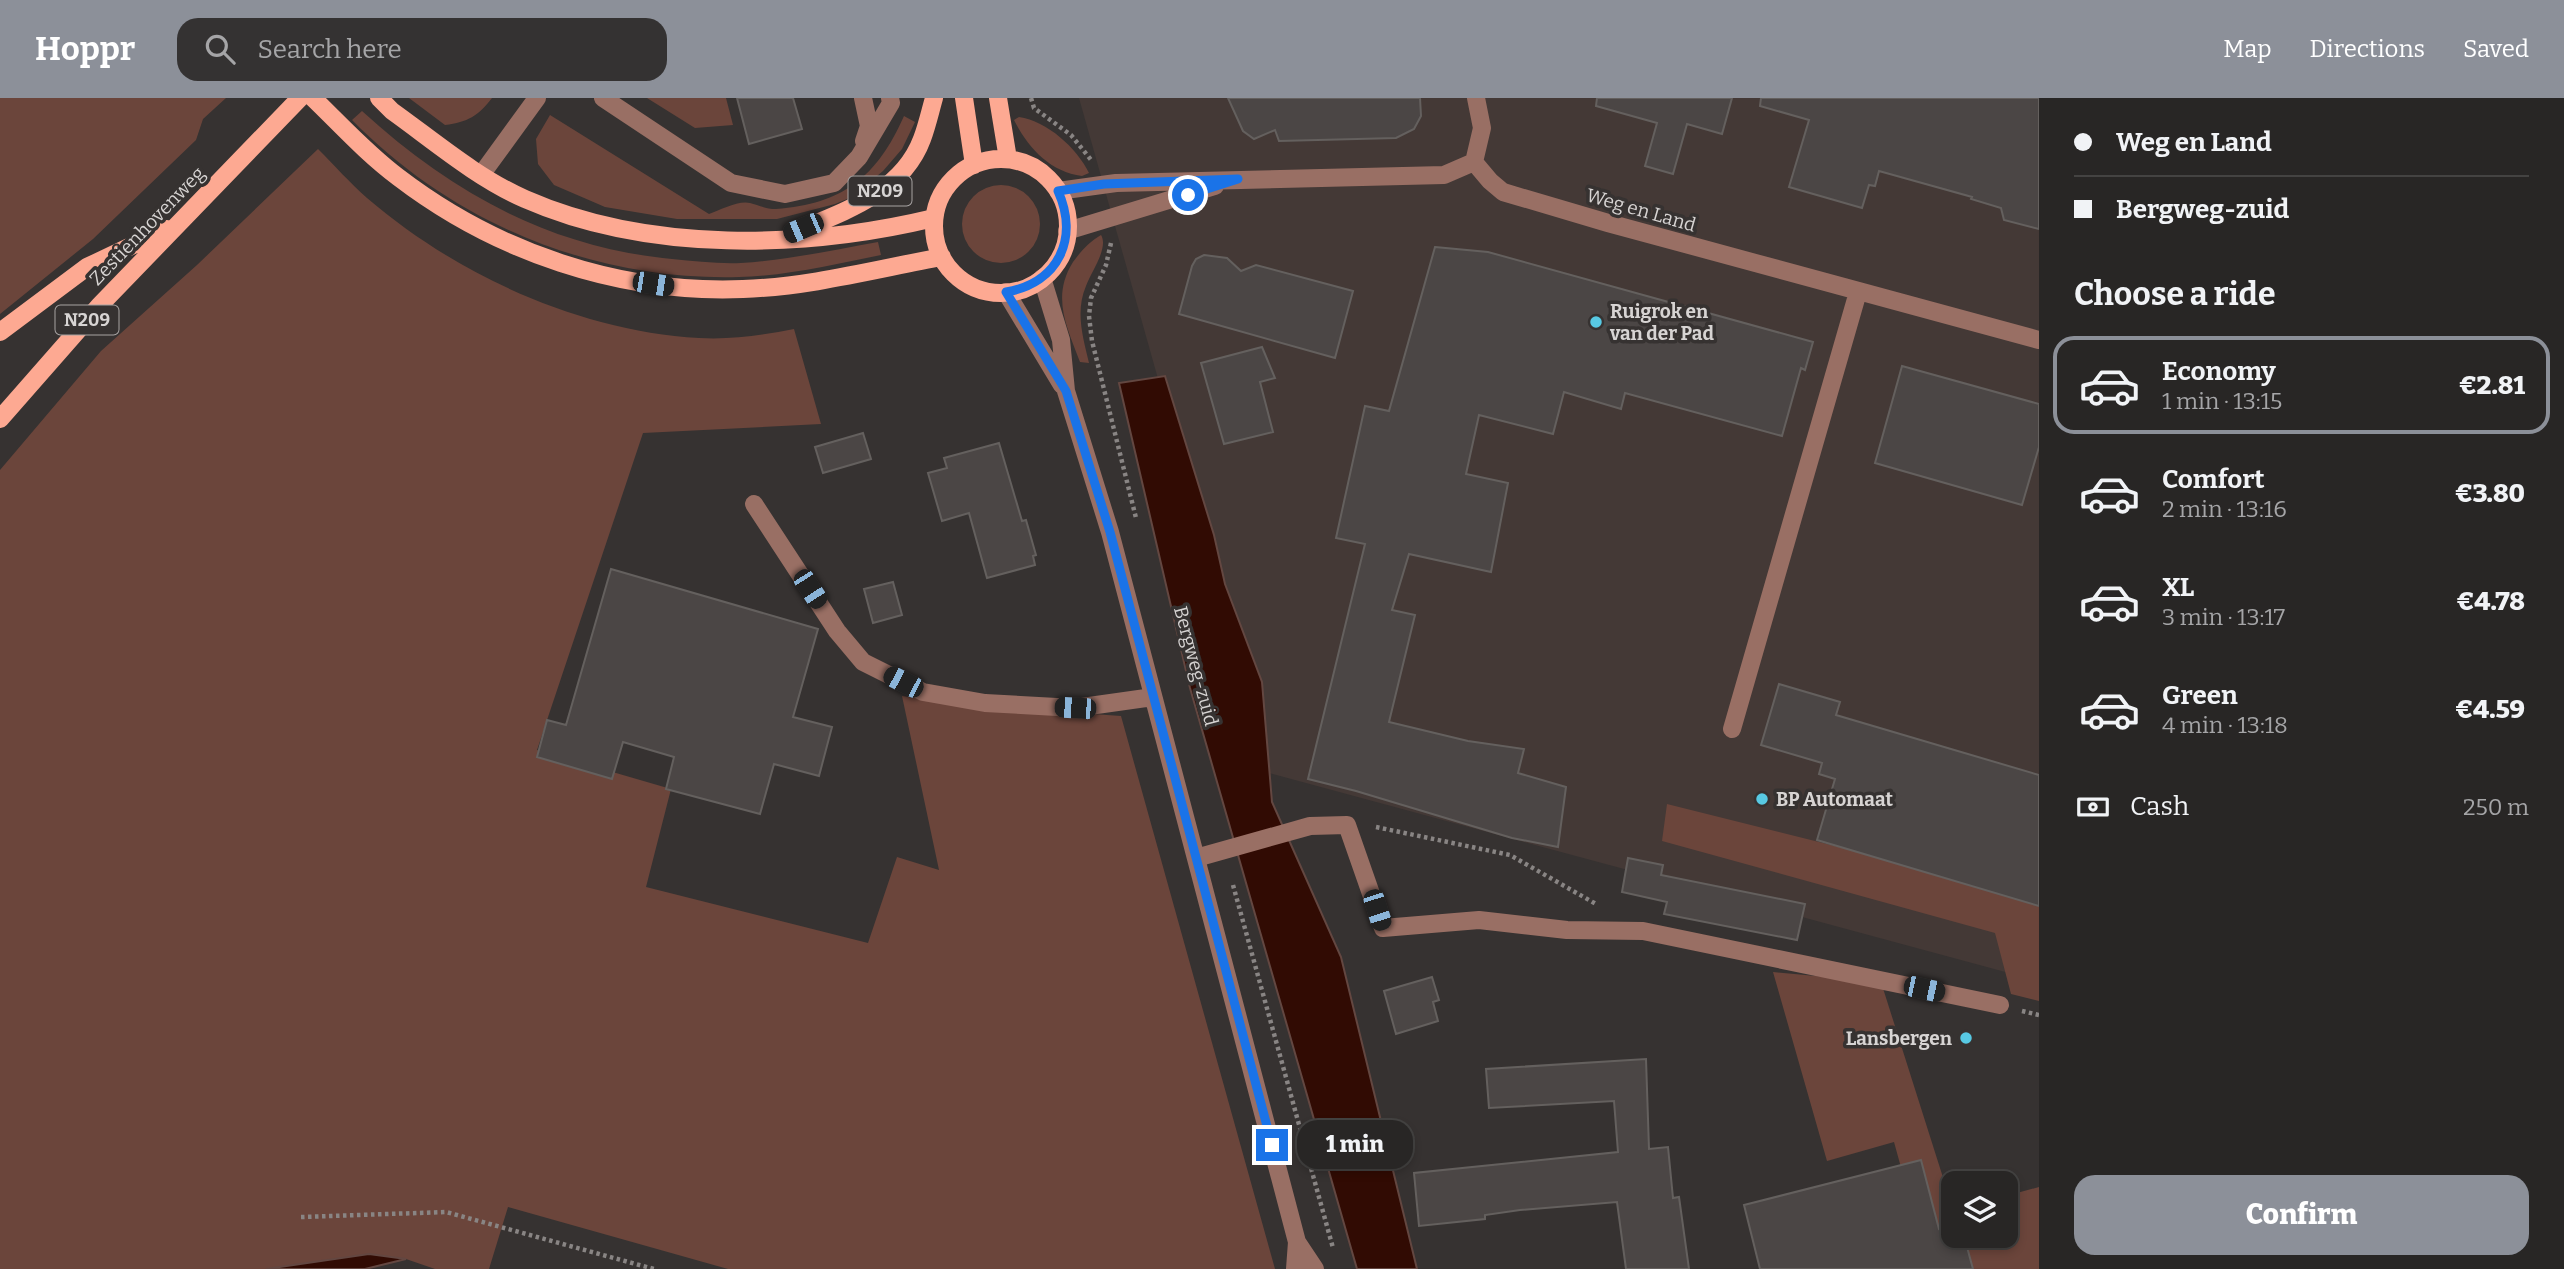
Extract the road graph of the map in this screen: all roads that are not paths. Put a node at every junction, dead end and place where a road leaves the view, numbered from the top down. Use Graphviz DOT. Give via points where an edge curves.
graph roads {
  1 [pos="300,98"];
  2 [pos="313,98"];
  3 [pos="379,98"];
  4 [pos="537,98"];
  5 [pos="603,98"];
  6 [pos="863,98"];
  7 [pos="890,98"];
  8 [pos="934,98"];
  9 [pos="964,98"];
  10 [pos="998,98"];
  11 [pos="1476,98"];
  12 [pos="859,157"];
  13 [pos="1008,159"];
  14 [pos="1474,162"];
  15 [pos="974,165"];
  16 [pos="481,175"];
  17 [pos="1238,179"];
  18 [pos="1058,191"];
  19 [pos="934,218"];
  20 [pos="177,224"];
  21 [pos="1067,230"];
  22 [pos="779,239"];
  23 [pos="942,257"];
  24 [pos="1042,278"];
  25 [pos="1006,292"];
  26 [pos="1858,292"];
  27 [pos="0,332"];
  28 [pos="2039,340"];
  29 [pos="1066,391"];
  30 [pos="0,419"];
  31 [pos="754,504"];
  32 [pos="1153,696"];
  33 [pos="1732,729"];
  34 [pos="1196,858"];
  35 [pos="2000,1005"];
  36 [pos="1297,1242"];
  37 [pos="1295,1269"];
  38 [pos="1315,1269"];
  1 -- 20 [label="main road, Zestienhovenweg / N209"];
  2 -- 23 [label="main road" via="397,177 461,220 531,254 611,278 674,287 744,289"];
  3 -- 16 [label="main road"];
  4 -- 16 [label="street"];
  5 -- 12 [label="street" via="731,183 785,194 834,183"];
  6 -- 12 [label="street" via="869,126"];
  7 -- 12 [label="street"];
  8 -- 22 [label="main road, N209" via="921,142 906,167 885,188 852,208"];
  9 -- 15 [label="main road"];
  10 -- 13 [label="main road"];
  11 -- 14 [label="street" via="1482,128"];
  13 -- 15 [label="main road"];
  13 -- 18 [label="main road" via="1037,170"];
  14 -- 17 [label="street" via="1444,175"];
  14 -- 26 [label="street, Weg en Land" via="1503,192"];
  15 -- 19 [label="main road" via="947,186"];
  16 -- 22 [label="main road" via="524,199 581,219 643,233 705,240"];
  17 -- 18 [label="street" via="1104,184"];
  17 -- 21 [label="street"];
  18 -- 21 [label="main road"];
  19 -- 22 [label="main road" via="883,230"];
  19 -- 23 [label="main road"];
  20 -- 27 [label="main road, N209" via="87,267"];
  20 -- 30 [label="main road, Zestienhovenweg / N209"];
  21 -- 24 [label="main road" via="1060,257"];
  23 -- 25 [label="main road" via="969,284"];
  24 -- 25 [label="main road"];
  24 -- 29 [label="street" via="1060,340"];
  25 -- 29 [label="street"];
  26 -- 28 [label="street, Weg en Land"];
  26 -- 33 [label="street"];
  29 -- 32 [label="street" via="1110,532"];
  31 -- 32 [label="street" via="837,631 863,662 923,692 985,703 1075,708"];
  32 -- 34 [label="street"];
  34 -- 35 [label="street" via="1310,826 1347,825 1383,928 1479,920 1567,930 1643,930"];
  34 -- 36 [label="street"];
  36 -- 37 [label="street"];
  36 -- 38 [label="street"];
}
